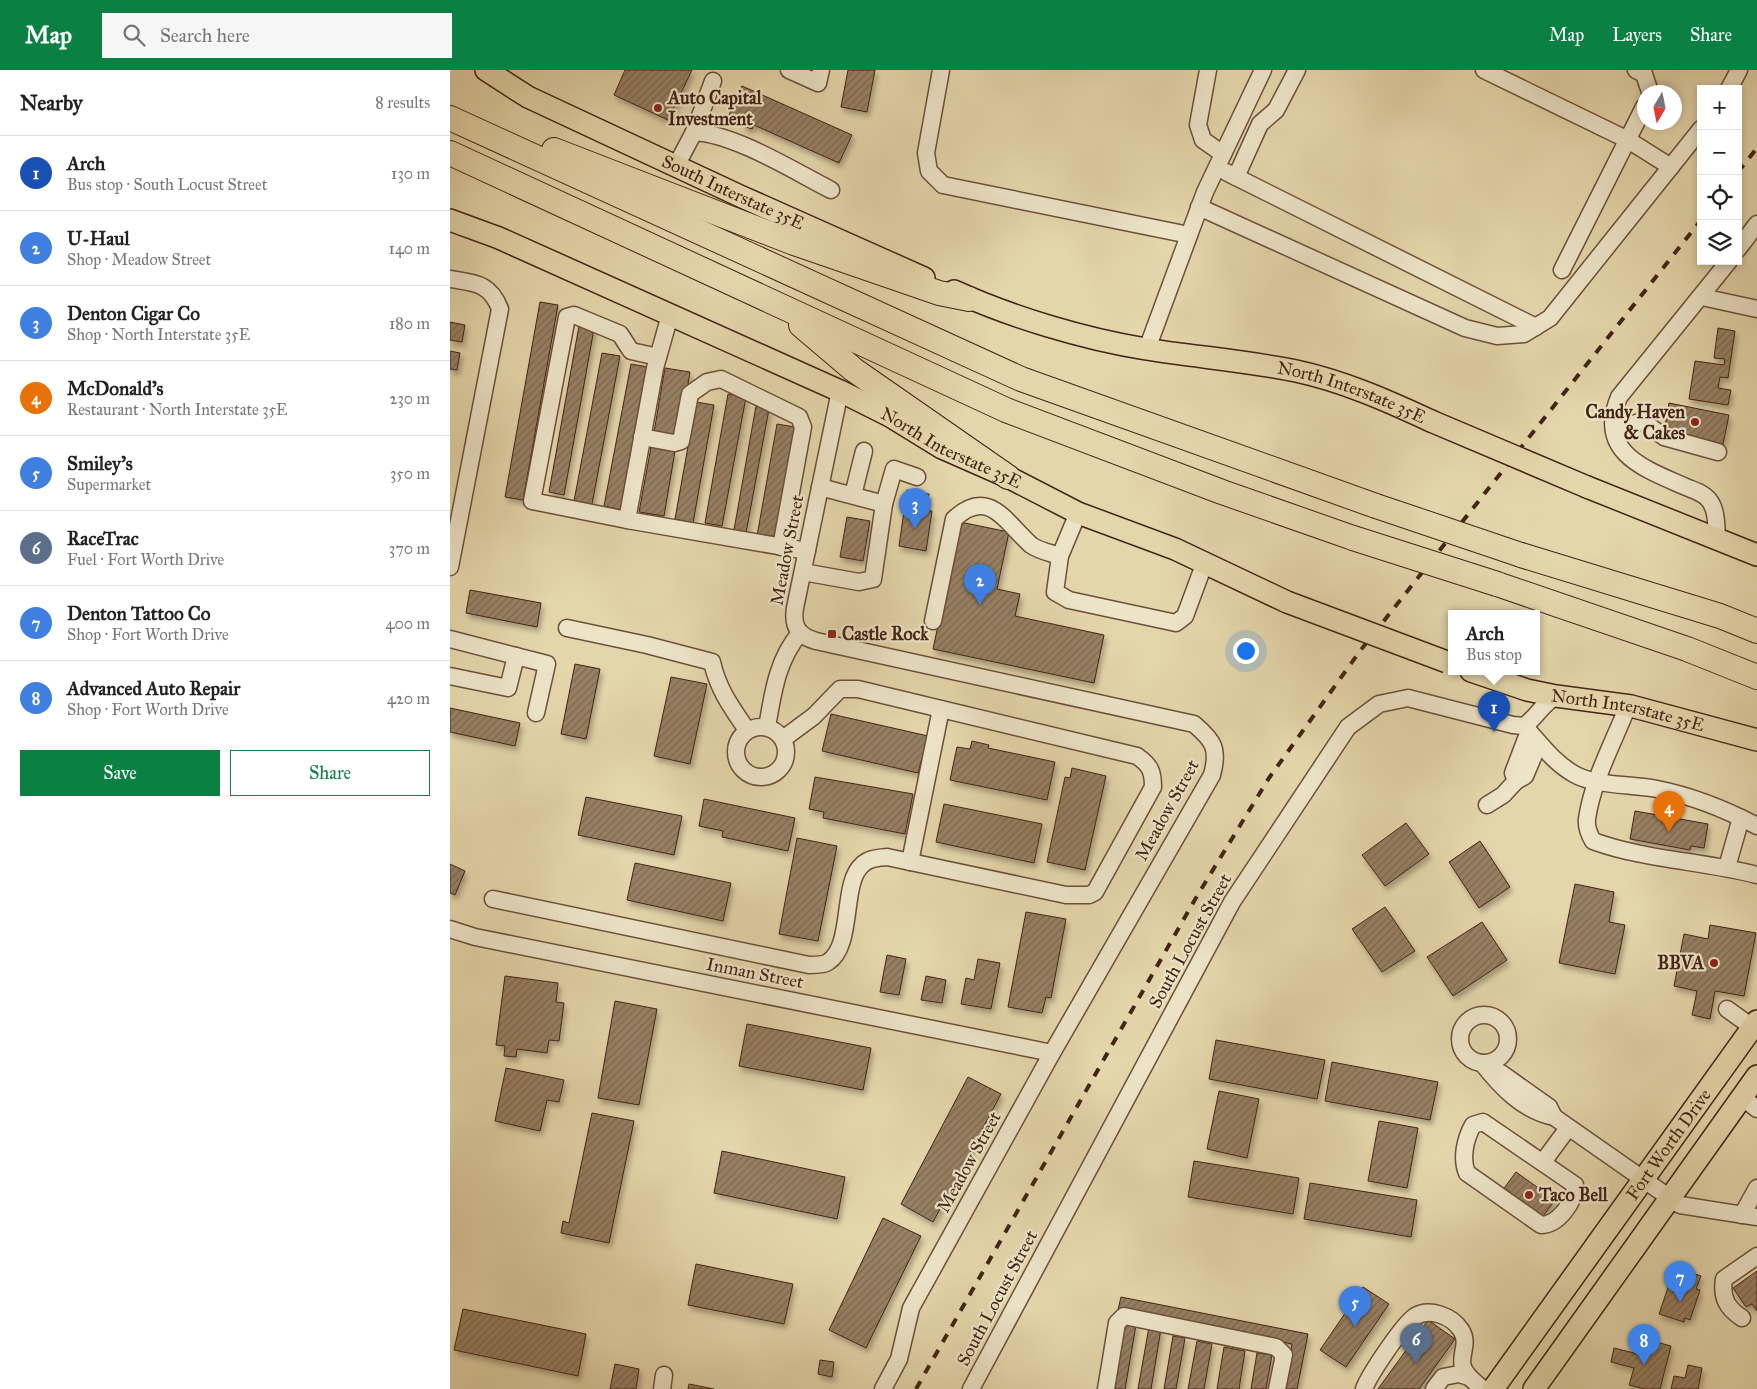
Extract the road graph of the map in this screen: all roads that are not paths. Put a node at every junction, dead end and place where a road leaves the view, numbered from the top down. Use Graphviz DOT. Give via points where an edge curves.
graph roads {
  1 [pos="789,70"];
  2 [pos="821,70"];
  3 [pos="941,70"];
  4 [pos="1208,70"];
  5 [pos="1263,70"];
  6 [pos="1296,70"];
  7 [pos="1484,70"];
  8 [pos="1636,70"];
  9 [pos="1738,70"];
  10 [pos="489,71"];
  11 [pos="713,81"];
  12 [pos="1648,85"];
  13 [pos="1731,85"];
  14 [pos="450,118"];
  15 [pos="1637,122"];
  16 [pos="1700,130"];
  17 [pos="694,132"];
  18 [pos="1628,140"];
  19 [pos="450,153"];
  20 [pos="1219,160"];
  21 [pos="676,166"];
  22 [pos="1671,167"];
  23 [pos="1236,176"];
  24 [pos="831,190"];
  25 [pos="1199,207"];
  26 [pos="450,220"];
  27 [pos="1757,224"];
  28 [pos="1189,235"];
  29 [pos="1742,244"];
  30 [pos="1726,265"];
  31 [pos="1562,270"];
  32 [pos="450,279"];
  33 [pos="1702,297"];
  34 [pos="978,301"];
  35 [pos="779,306"];
  36 [pos="1757,309"];
  37 [pos="670,314"];
  38 [pos="1536,327"];
  39 [pos="1147,349"];
  40 [pos="658,357"];
  41 [pos="840,391"];
  42 [pos="1614,430"];
  43 [pos="642,437"];
  44 [pos="864,451"];
  45 [pos="1718,452"];
  46 [pos="917,477"];
  47 [pos="1008,477"];
  48 [pos="820,487"];
  49 [pos="853,495"];
  50 [pos="884,504"];
  51 [pos="1078,513"];
  52 [pos="627,520"];
  53 [pos="1716,537"];
  54 [pos="781,547"];
  55 [pos="807,551"];
  56 [pos="1757,554"];
  57 [pos="1060,556"];
  58 [pos="1207,564"];
  59 [pos="450,567"];
  60 [pos="803,572"];
  61 [pos="933,621"];
  62 [pos="567,628"];
  63 [pos="1757,631"];
  64 [pos="800,633"];
  65 [pos="450,639"];
  66 [pos="516,656"];
  67 [pos="1448,663"];
  68 [pos="1483,675"];
  69 [pos="450,676"];
  70 [pos="1757,677"];
  71 [pos="1556,696"];
  72 [pos="1631,706"];
  73 [pos="941,709"];
  74 [pos="536,713"];
  75 [pos="767,727"];
  76 [pos="747,730"];
  77 [pos="1531,733"];
  78 [pos="783,739"];
  79 [pos="1757,740"];
  80 [pos="1598,781"];
  81 [pos="1487,805"];
  82 [pos="1741,818"];
  83 [pos="1757,826"];
  84 [pos="910,862"];
  85 [pos="1727,867"];
  86 [pos="1757,875"];
  87 [pos="493,899"];
  88 [pos="450,929"];
  89 [pos="1727,1009"];
  90 [pos="1755,1024"];
  91 [pos="1052,1053"];
  92 [pos="1482,1063"];
  93 [pos="1757,1076"];
  94 [pos="1749,1103"];
  95 [pos="1568,1128"];
  96 [pos="1543,1162"];
  97 [pos="1642,1180"];
  98 [pos="1757,1188"];
  99 [pos="1671,1199"];
  100 [pos="1749,1216"];
  101 [pos="1757,1256"];
  102 [pos="1742,1318"];
  103 [pos="1469,1377"];
  104 [pos="883,1389"];
  105 [pos="971,1389"];
  106 [pos="1106,1389"];
  107 [pos="1277,1389"];
  108 [pos="1364,1389"];
  109 [pos="1434,1389"];
  110 [pos="1484,1389"];
  111 [pos="1493,1389"];
  112 [pos="1534,1389"];
  1 -- 2 [label="street" via="818,83"];
  3 -- 28 [label="street" via="926,153 928,171 943,185"];
  4 -- 20 [label="street" via="1198,124 1203,140"];
  5 -- 20 [label="street"];
  6 -- 23 [label="street" via="1276,110 1260,124"];
  7 -- 18 [label="street"];
  8 -- 12 [label="street" via="1644,74"];
  9 -- 13 [label="street"];
  10 -- 21 [label="main road, South Interstate 35E" via="528,96"];
  11 -- 17 [label="street"];
  14 -- 34 [label="highway" via="549,148 794,243 894,278 938,293"];
  14 -- 63 [label="highway, bridge" via="1021,379 1376,506 1520,555 1720,616"];
  15 -- 18 [label="street"];
  16 -- 22 [label="street"];
  17 -- 21 [label="street"];
  17 -- 24 [label="street" via="705,132 746,147"];
  18 -- 22 [label="street"];
  18 -- 31 [label="street"];
  19 -- 35 [label="highway"];
  20 -- 23 [label="street"];
  20 -- 25 [label="street"];
  21 -- 34 [label="main road, South Interstate 35E"];
  22 -- 38 [label="street" via="1550,318"];
  23 -- 38 [label="street"];
  25 -- 28 [label="street"];
  25 -- 38 [label="street" via="1465,328 1497,336 1524,334"];
  26 -- 37 [label="main road" via="500,238"];
  27 -- 29 [label="street"];
  28 -- 39 [label="street"];
  30 -- 33 [label="street"];
  32 -- 59 [label="street" via="480,284 495,296 500,309"];
  33 -- 36 [label="street"];
  33 -- 42 [label="street" via="1619,398"];
  34 -- 39 [label="main road, North Interstate 35E" via="1104,341"];
  35 -- 47 [label="highway" via="854,370"];
  35 -- 70 [label="highway, bridge" via="1006,410 1222,492 1686,649"];
  37 -- 40 [label="street"];
  37 -- 41 [label="main road"];
  39 -- 53 [label="main road, North Interstate 35E, bridge" via="1304,373 1336,382 1393,403 1587,488"];
  40 -- 43 [label="street"];
  40 -- 52 [label="street" via="631,351 620,334 574,314 567,317 532,501"];
  41 -- 47 [label="main road, North Interstate 35E" via="890,416 942,448"];
  41 -- 48 [label="street, Meadow Street"];
  42 -- 45 [label="street" via="1643,421 1664,437"];
  42 -- 53 [label="street" via="1625,454 1639,466 1709,500 1714,509"];
  43 -- 52 [label="street"];
  43 -- 54 [label="street" via="674,443 681,441 690,394 707,382 721,379 799,417 803,427"];
  44 -- 49 [label="street"];
  46 -- 50 [label="street" via="894,469"];
  47 -- 51 [label="main road, North Interstate 35E"];
  48 -- 49 [label="street"];
  48 -- 55 [label="street, Meadow Street"];
  49 -- 50 [label="street"];
  50 -- 60 [label="street" via="873,579 859,582"];
  51 -- 57 [label="street"];
  51 -- 58 [label="main road, North Interstate 35E"];
  52 -- 54 [label="street"];
  53 -- 56 [label="main road, North Interstate 35E"];
  54 -- 55 [label="street"];
  55 -- 60 [label="street, Meadow Street"];
  57 -- 58 [label="street" via="1055,592 1069,600 1176,623 1185,616"];
  57 -- 61 [label="street" via="1033,547 991,507 978,504 964,509 954,519"];
  58 -- 67 [label="main road, North Interstate 35E, bridge" via="1287,602"];
  60 -- 64 [label="street, Meadow Street" via="793,621"];
  62 -- 76 [label="street" via="712,662 725,700"];
  64 -- 75 [label="street" via="776,676"];
  64 -- 91 [label="street, Meadow Street" via="816,641 1194,724 1210,738 1217,758 1212,775"];
  65 -- 66 [label="street"];
  66 -- 69 [label="street" via="508,688"];
  66 -- 74 [label="street" via="547,664"];
  68 -- 71 [label="main road, North Interstate 35E"];
  71 -- 72 [label="main road, North Interstate 35E"];
  71 -- 77 [label="street" via="1543,704 1534,718"];
  72 -- 79 [label="main road, North Interstate 35E"];
  72 -- 80 [label="street" via="1625,713"];
  73 -- 78 [label="street" via="858,689 840,689 814,716"];
  73 -- 84 [label="street"];
  73 -- 84 [label="street" via="1137,756 1148,764 1153,774 1152,787 1095,892 1088,895 1066,895"];
  75 -- 76 [label="street"];
  75 -- 78 [label="street"];
  76 -- 78 [label="street" via="740,736 735,755 738,765 754,776 774,774 781,767 786,758"];
  77 -- 80 [label="street" via="1553,758 1575,775"];
  77 -- 81 [label="street" via="1525,776 1503,796"];
  77 -- 105 [label="street, South Locust Street" via="1513,725 1408,698 1379,704 1348,727 1232,902"];
  80 -- 82 [label="street" via="1657,789 1705,801"];
  80 -- 85 [label="street" via="1587,820 1592,841 1613,848"];
  82 -- 83 [label="street"];
  82 -- 85 [label="street"];
  84 -- 87 [label="street" via="887,857 871,859 860,866 854,878 841,944 835,956 828,963 809,965"];
  85 -- 86 [label="street"];
  88 -- 91 [label="street, Inman Street" via="485,939"];
  89 -- 90 [label="street"];
  90 -- 97 [label="main road, Fort Worth Drive"];
  91 -- 104 [label="street, Meadow Street" via="911,1308 899,1359"];
  92 -- 95 [label="street" via="1498,1083 1533,1111 1554,1117"];
  93 -- 94 [label="main road, Fort Worth Drive"];
  94 -- 99 [label="main road, Fort Worth Drive"];
  95 -- 96 [label="street"];
  95 -- 97 [label="street"];
  96 -- 96 [label="street" via="1483,1122 1473,1125 1469,1132 1464,1156 1467,1173 1541,1225 1550,1225 1575,1194 1575,1185"];
  97 -- 99 [label="street"];
  97 -- 111 [label="main road, Fort Worth Drive"];
  98 -- 100 [label="street"];
  99 -- 100 [label="street" via="1680,1205"];
  99 -- 112 [label="main road, Fort Worth Drive"];
  101 -- 102 [label="street" via="1724,1280 1724,1301 1732,1312"];
  103 -- 108 [label="street" via="1462,1366 1465,1337 1460,1328 1443,1315 1427,1312 1414,1318 1368,1377"];
  103 -- 109 [label="street" via="1459,1374 1443,1377"];
  103 -- 110 [label="street"];
  106 -- 107 [label="street" via="1117,1323 1124,1316 1276,1347 1284,1355"];
}
